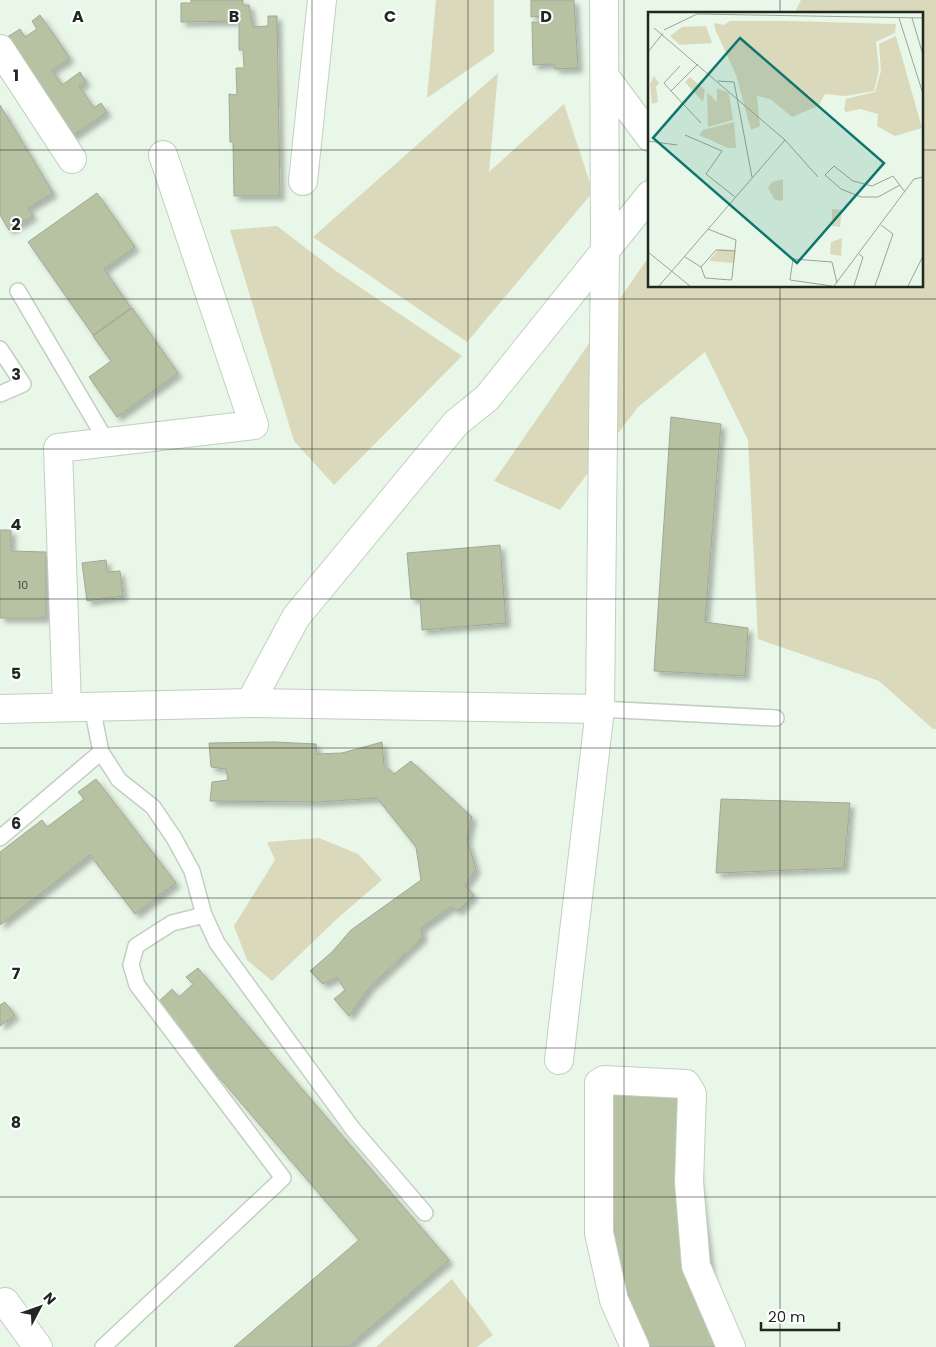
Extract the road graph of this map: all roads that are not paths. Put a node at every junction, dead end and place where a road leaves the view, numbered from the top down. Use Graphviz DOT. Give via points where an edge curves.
graph roads {
  1 [pos="322,0"];
  2 [pos="604,0"];
  3 [pos="0,49"];
  4 [pos="606,78"];
  5 [pos="648,134"];
  6 [pos="163,155"];
  7 [pos="72,159"];
  8 [pos="303,181"];
  9 [pos="648,197"];
  10 [pos="605,249"];
  11 [pos="18,291"];
  12 [pos="0,349"];
  13 [pos="0,394"];
  14 [pos="108,442"];
  15 [pos="250,703"];
  16 [pos="80,707"];
  17 [pos="0,709"];
  18 [pos="600,709"];
  19 [pos="776,718"];
  20 [pos="101,752"];
  21 [pos="0,838"];
  22 [pos="204,915"];
  23 [pos="558,1060"];
  24 [pos="425,1213"];
  25 [pos="0,1305"];
  26 [pos="38,1347"];
  27 [pos="103,1347"];
  28 [pos="635,1347"];
  29 [pos="731,1347"];
  1 -- 8 [label="street"];
  2 -- 4 [label="street"];
  3 -- 7 [label="street"];
  4 -- 5 [label="street"];
  4 -- 10 [label="street"];
  6 -- 14 [label="street" via="254,425"];
  9 -- 10 [label="street"];
  10 -- 15 [label="street" via="487,398 456,423 296,617"];
  10 -- 18 [label="street"];
  11 -- 14 [label="lane"];
  12 -- 13 [label="lane" via="24,384"];
  14 -- 16 [label="street" via="58,448"];
  15 -- 16 [label="street"];
  15 -- 18 [label="street"];
  16 -- 17 [label="street"];
  16 -- 20 [label="lane"];
  18 -- 19 [label="lane"];
  18 -- 23 [label="street"];
  20 -- 21 [label="lane"];
  20 -- 22 [label="lane" via="119,780 153,807 174,838 192,871"];
  22 -- 24 [label="lane" via="216,942 352,1128"];
  22 -- 27 [label="lane" via="172,923 136,946 131,965 137,985 283,1178"];
  25 -- 26 [label="street" via="5,1302"];
  28 -- 29 [label="street" via="614,1300 599,1233 599,1083 604,1080 686,1084 692,1094 689,1182 696,1266"];
}
